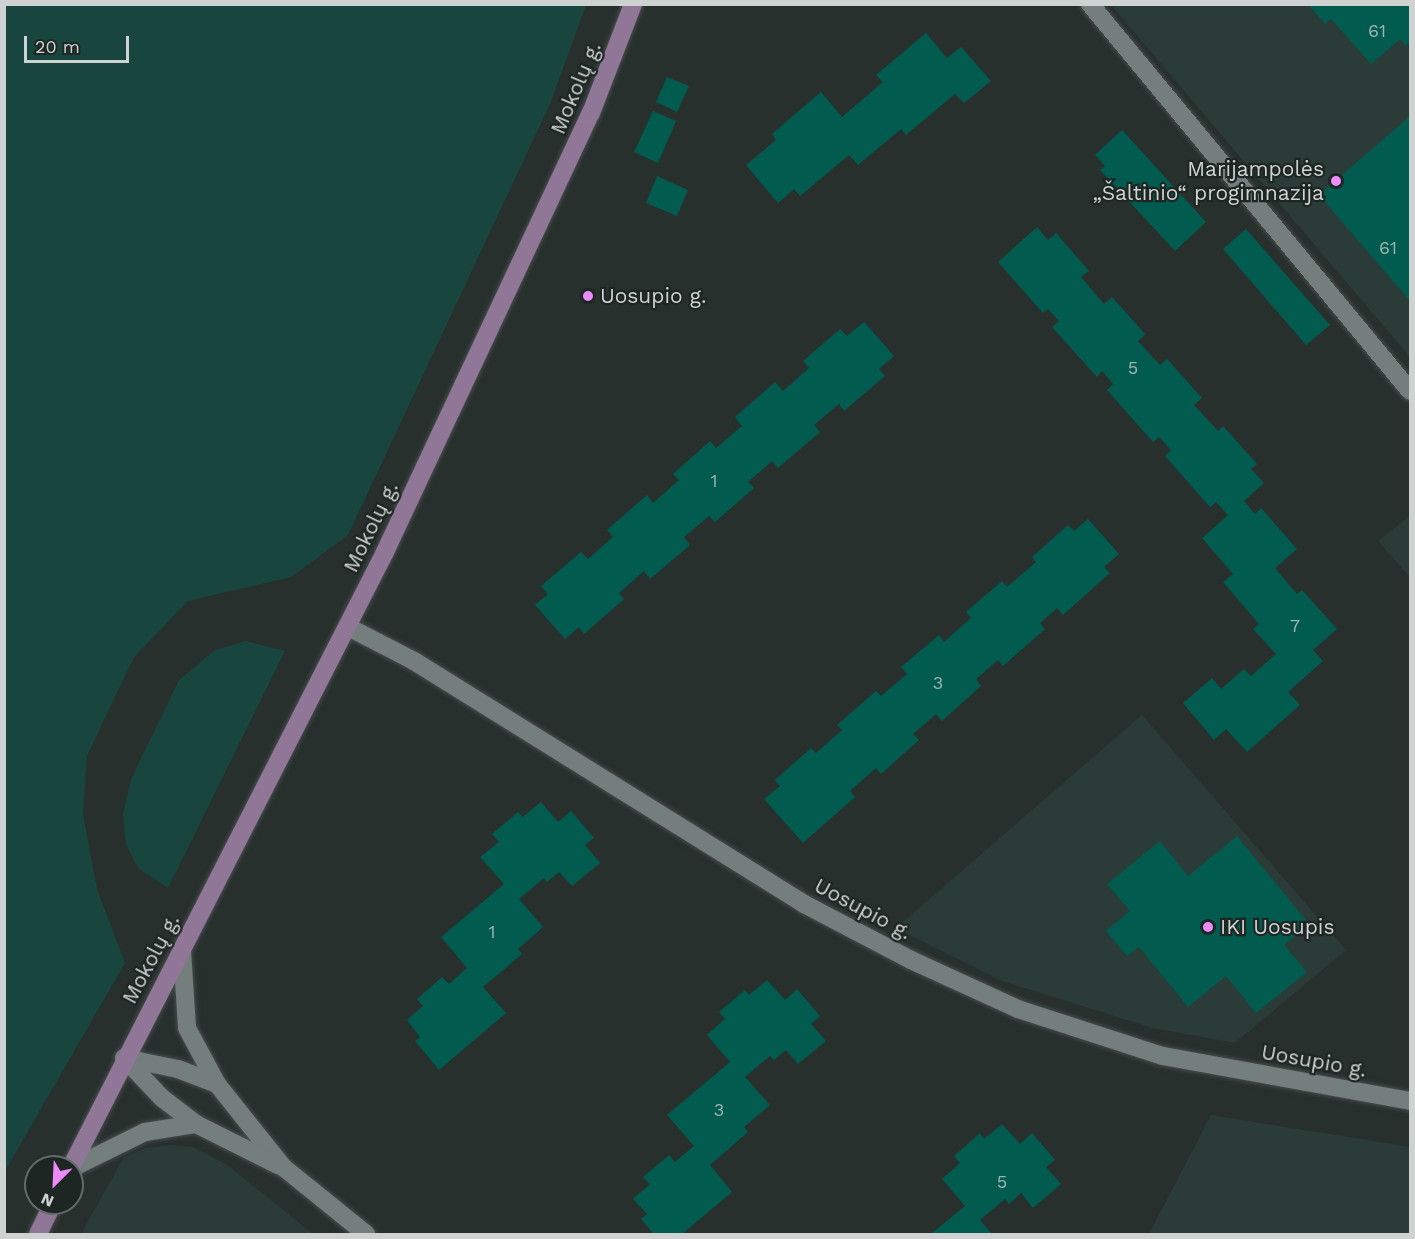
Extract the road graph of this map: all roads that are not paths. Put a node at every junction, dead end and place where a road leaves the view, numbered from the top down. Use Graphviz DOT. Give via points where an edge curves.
graph roads {
  1 [pos="633,4"];
  2 [pos="1090,4"];
  3 [pos="1410,391"];
  4 [pos="348,627"];
  5 [pos="182,950"];
  6 [pos="124,1058"];
  7 [pos="217,1084"];
  8 [pos="1410,1101"];
  9 [pos="196,1124"];
  10 [pos="77,1155"];
  11 [pos="84,1161"];
  12 [pos="283,1167"];
  13 [pos="47,1215"];
  14 [pos="38,1234"];
  15 [pos="366,1234"];
  1 -- 4 [label="main road, Mokolų g." via="591,113"];
  2 -- 3 [label="street"];
  4 -- 5 [label="main road, Mokolų g."];
  4 -- 8 [label="street, Uosupio g." via="414,661 804,904 911,960 1018,1009 1163,1056"];
  5 -- 6 [label="main road, Mokolų g."];
  5 -- 7 [label="street" via="187,1028"];
  6 -- 7 [label="street" via="178,1069"];
  6 -- 9 [label="street" via="162,1098"];
  6 -- 10 [label="main road, Mokolų g."];
  7 -- 12 [label="street"];
  9 -- 11 [label="street" via="145,1132"];
  9 -- 12 [label="street"];
  12 -- 15 [label="street"];
  13 -- 14 [label="main road"];
}
